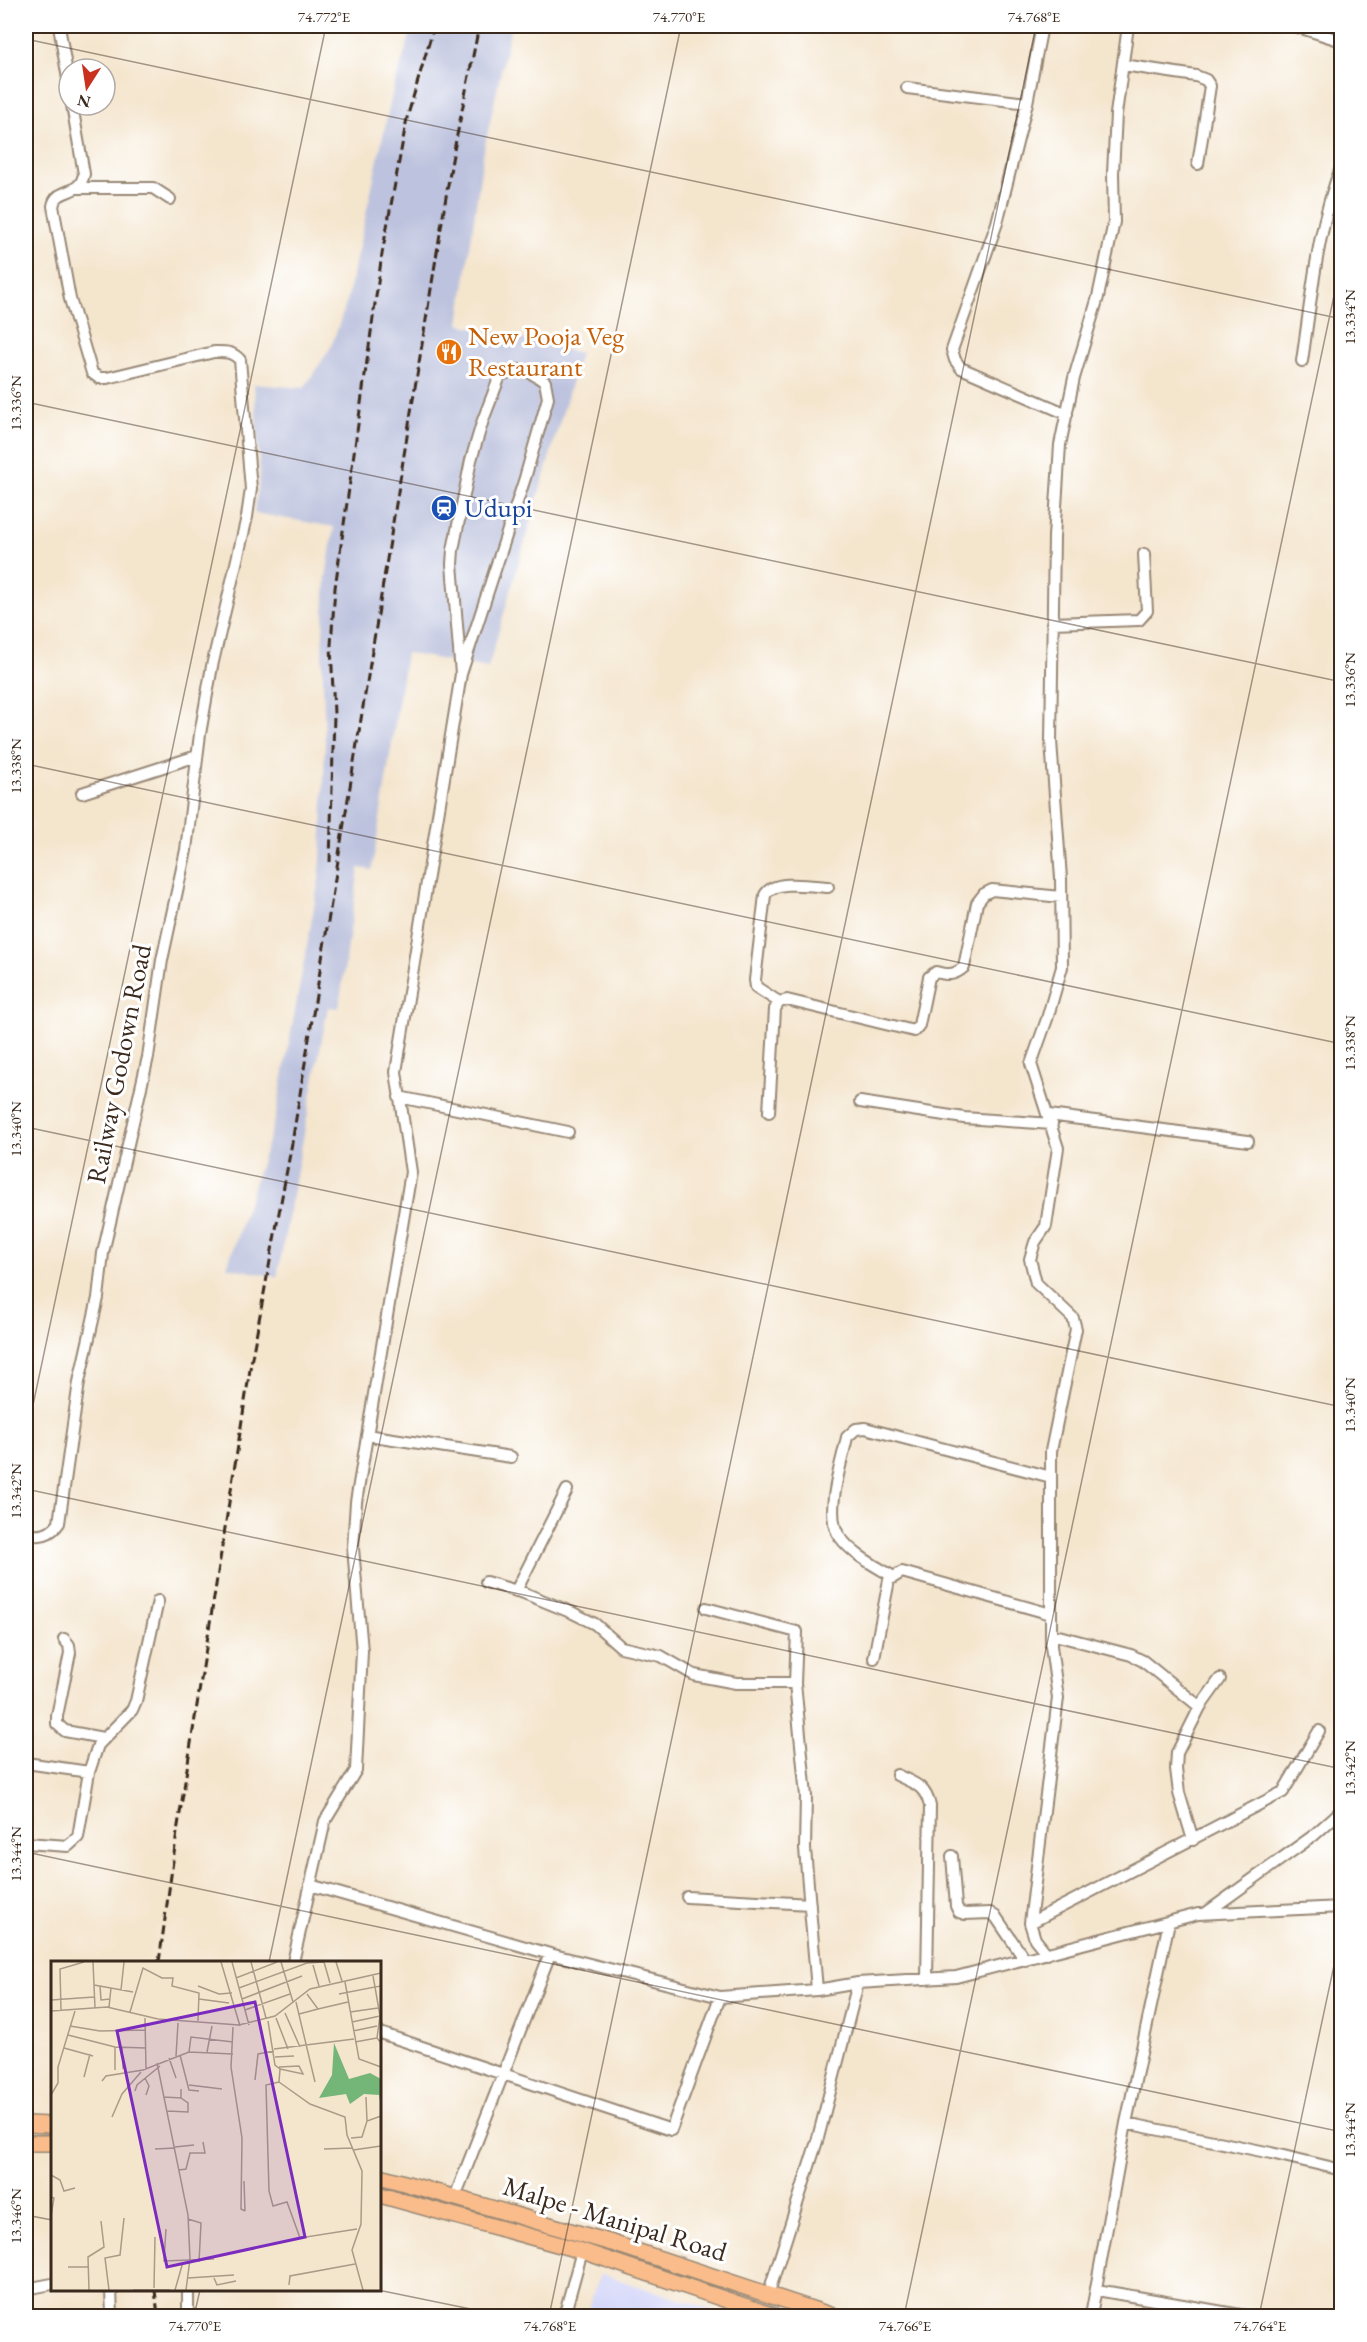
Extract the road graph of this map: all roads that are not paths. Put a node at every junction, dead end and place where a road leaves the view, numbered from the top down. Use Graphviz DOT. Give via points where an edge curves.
graph roads {
  1 [pos="59,26"];
  2 [pos="1042,26"];
  3 [pos="1128,26"];
  4 [pos="1295,26"];
  5 [pos="1341,41"];
  6 [pos="64,57"];
  7 [pos="1123,65"];
  8 [pos="907,88"];
  9 [pos="1026,103"];
  10 [pos="74,117"];
  11 [pos="1198,164"];
  12 [pos="1341,165"];
  13 [pos="78,188"];
  14 [pos="170,199"];
  15 [pos="1302,361"];
  16 [pos="1067,414"];
  17 [pos="1144,554"];
  18 [pos="1053,623"];
  19 [pos="461,674"];
  20 [pos="197,756"];
  21 [pos="82,793"];
  22 [pos="828,887"];
  23 [pos="1061,897"];
  24 [pos="779,1002"];
  25 [pos="399,1097"];
  26 [pos="860,1102"];
  27 [pos="769,1112"];
  28 [pos="1050,1119"];
  29 [pos="568,1132"];
  30 [pos="1248,1140"];
  31 [pos="367,1434"];
  32 [pos="511,1457"];
  33 [pos="1051,1477"];
  34 [pos="567,1490"];
  35 [pos="26,1535"];
  36 [pos="892,1576"];
  37 [pos="486,1582"];
  38 [pos="516,1591"];
  39 [pos="158,1601"];
  40 [pos="706,1608"];
  41 [pos="1051,1614"];
  42 [pos="1051,1634"];
  43 [pos="64,1639"];
  44 [pos="874,1658"];
  45 [pos="1220,1679"];
  46 [pos="795,1683"];
  47 [pos="1200,1707"];
  48 [pos="1319,1731"];
  49 [pos="103,1738"];
  50 [pos="26,1763"];
  51 [pos="89,1773"];
  52 [pos="897,1775"];
  53 [pos="1341,1810"];
  54 [pos="1192,1840"];
  55 [pos="26,1843"];
  56 [pos="952,1856"];
  57 [pos="310,1885"];
  58 [pos="687,1897"];
  59 [pos="810,1904"];
  60 [pos="1341,1907"];
  61 [pos="1206,1913"];
  62 [pos="1169,1922"];
  63 [pos="1030,1923"];
  64 [pos="550,1954"];
  65 [pos="1047,1954"];
  66 [pos="1025,1960"];
  67 [pos="293,1961"];
  68 [pos="927,1979"];
  69 [pos="858,1983"];
  70 [pos="818,1990"];
  71 [pos="720,1997"];
  72 [pos="381,2033"];
  73 [pos="501,2074"];
  74 [pos="1126,2123"];
  75 [pos="26,2124"];
  76 [pos="51,2125"];
  77 [pos="26,2143"];
  78 [pos="51,2143"];
  79 [pos="1341,2170"];
  80 [pos="381,2176"];
  81 [pos="381,2194"];
  82 [pos="455,2197"];
  83 [pos="582,2251"];
  84 [pos="51,2284"];
  85 [pos="26,2289"];
  86 [pos="1097,2290"];
  87 [pos="111,2291"];
  88 [pos="188,2291"];
  89 [pos="768,2295"];
  90 [pos="112,2316"];
  91 [pos="188,2316"];
  92 [pos="564,2316"];
  93 [pos="774,2316"];
  94 [pos="827,2316"];
  95 [pos="1091,2316"];
  96 [pos="1246,2316"];
  1 -- 6 [label="street"];
  2 -- 9 [label="street"];
  3 -- 7 [label="street"];
  4 -- 5 [label="street"];
  7 -- 11 [label="street" via="1206,80 1210,86"];
  7 -- 16 [label="street" via="1116,114 1114,222"];
  8 -- 9 [label="street"];
  9 -- 16 [label="street" via="997,223 952,350 962,368"];
  10 -- 13 [label="street" via="84,174"];
  12 -- 15 [label="street" via="1322,227"];
  13 -- 14 [label="street" via="153,188"];
  13 -- 20 [label="street, Railway Godown Road" via="59,195 53,206 70,299 92,373 107,378 214,352 229,352 240,360 251,489 212,666"];
  16 -- 18 [label="street" via="1060,444"];
  17 -- 18 [label="street" via="1147,611 1143,617"];
  18 -- 23 [label="street" via="1051,741"];
  19 -- 19 [label="street" via="452,564 471,460 500,376 514,369 531,372 545,382 548,399"];
  19 -- 25 [label="street" via="396,1072"];
  20 -- 21 [label="street"];
  20 -- 35 [label="street, Railway Godown Road" via="186,850 162,960 148,1057 103,1253 59,1523 53,1532"];
  22 -- 24 [label="street" via="776,885 765,895 755,980 756,987"];
  23 -- 24 [label="street" via="992,890 984,894 977,903 964,967 949,975 936,972 929,976 920,1026 914,1031 787,1000"];
  23 -- 28 [label="street" via="1062,967 1031,1064"];
  24 -- 27 [label="street" via="775,1009"];
  25 -- 29 [label="street"];
  25 -- 31 [label="street" via="411,1172"];
  26 -- 28 [label="street" via="964,1118"];
  28 -- 30 [label="street"];
  28 -- 33 [label="street" via="1058,1148 1046,1227 1035,1242 1030,1259 1036,1283 1073,1318 1076,1329 1050,1451"];
  31 -- 32 [label="street"];
  31 -- 57 [label="street" via="353,1548 362,1651 356,1770 325,1821"];
  33 -- 36 [label="street" via="865,1428 856,1429 847,1437 832,1514 838,1536 858,1555"];
  33 -- 41 [label="street"];
  34 -- 38 [label="street"];
  36 -- 41 [label="street" via="902,1572"];
  36 -- 44 [label="street"];
  37 -- 38 [label="street"];
  38 -- 46 [label="street" via="596,1624 621,1647 661,1656 694,1675 736,1683"];
  39 -- 49 [label="street" via="132,1710"];
  40 -- 46 [label="street" via="797,1632"];
  41 -- 42 [label="street"];
  42 -- 47 [label="street" via="1131,1655"];
  42 -- 63 [label="street" via="1058,1698"];
  43 -- 49 [label="street" via="70,1653 57,1724 65,1731"];
  45 -- 47 [label="street"];
  46 -- 59 [label="street" via="806,1796"];
  47 -- 54 [label="street" via="1177,1761 1179,1793"];
  48 -- 54 [label="street" via="1283,1792"];
  49 -- 51 [label="street"];
  50 -- 51 [label="street"];
  51 -- 55 [label="street" via="75,1842 68,1846"];
  52 -- 68 [label="street" via="922,1787 930,1806"];
  53 -- 61 [label="street" via="1313,1836"];
  54 -- 63 [label="street"];
  56 -- 66 [label="street" via="959,1912 990,1913"];
  57 -- 64 [label="street"];
  57 -- 67 [label="street"];
  58 -- 59 [label="street"];
  59 -- 70 [label="street"];
  60 -- 61 [label="street"];
  61 -- 62 [label="street"];
  62 -- 65 [label="street"];
  62 -- 74 [label="street"];
  63 -- 65 [label="street" via="1035,1939"];
  64 -- 71 [label="street"];
  64 -- 73 [label="street"];
  65 -- 66 [label="street"];
  66 -- 68 [label="street" via="956,1977"];
  68 -- 69 [label="street"];
  69 -- 70 [label="street"];
  69 -- 89 [label="street" via="818,2138"];
  70 -- 71 [label="street"];
  71 -- 73 [label="street" via="671,2130"];
  72 -- 73 [label="street"];
  73 -- 82 [label="street"];
  74 -- 79 [label="street"];
  74 -- 86 [label="street"];
  75 -- 76 [label="highway"];
  77 -- 78 [label="highway"];
  80 -- 82 [label="highway, Malpe - Manipal Road"];
  81 -- 83 [label="highway, Malpe - Manipal Road"];
  82 -- 89 [label="highway, Malpe - Manipal Road" via="612,2243"];
  83 -- 92 [label="street"];
  83 -- 93 [label="highway, Malpe - Manipal Road"];
  84 -- 85 [label="street"];
  86 -- 95 [label="street"];
  86 -- 96 [label="street"];
  87 -- 90 [label="street"];
  88 -- 91 [label="street"];
  89 -- 94 [label="highway, Malpe - Manipal Road"];
}
